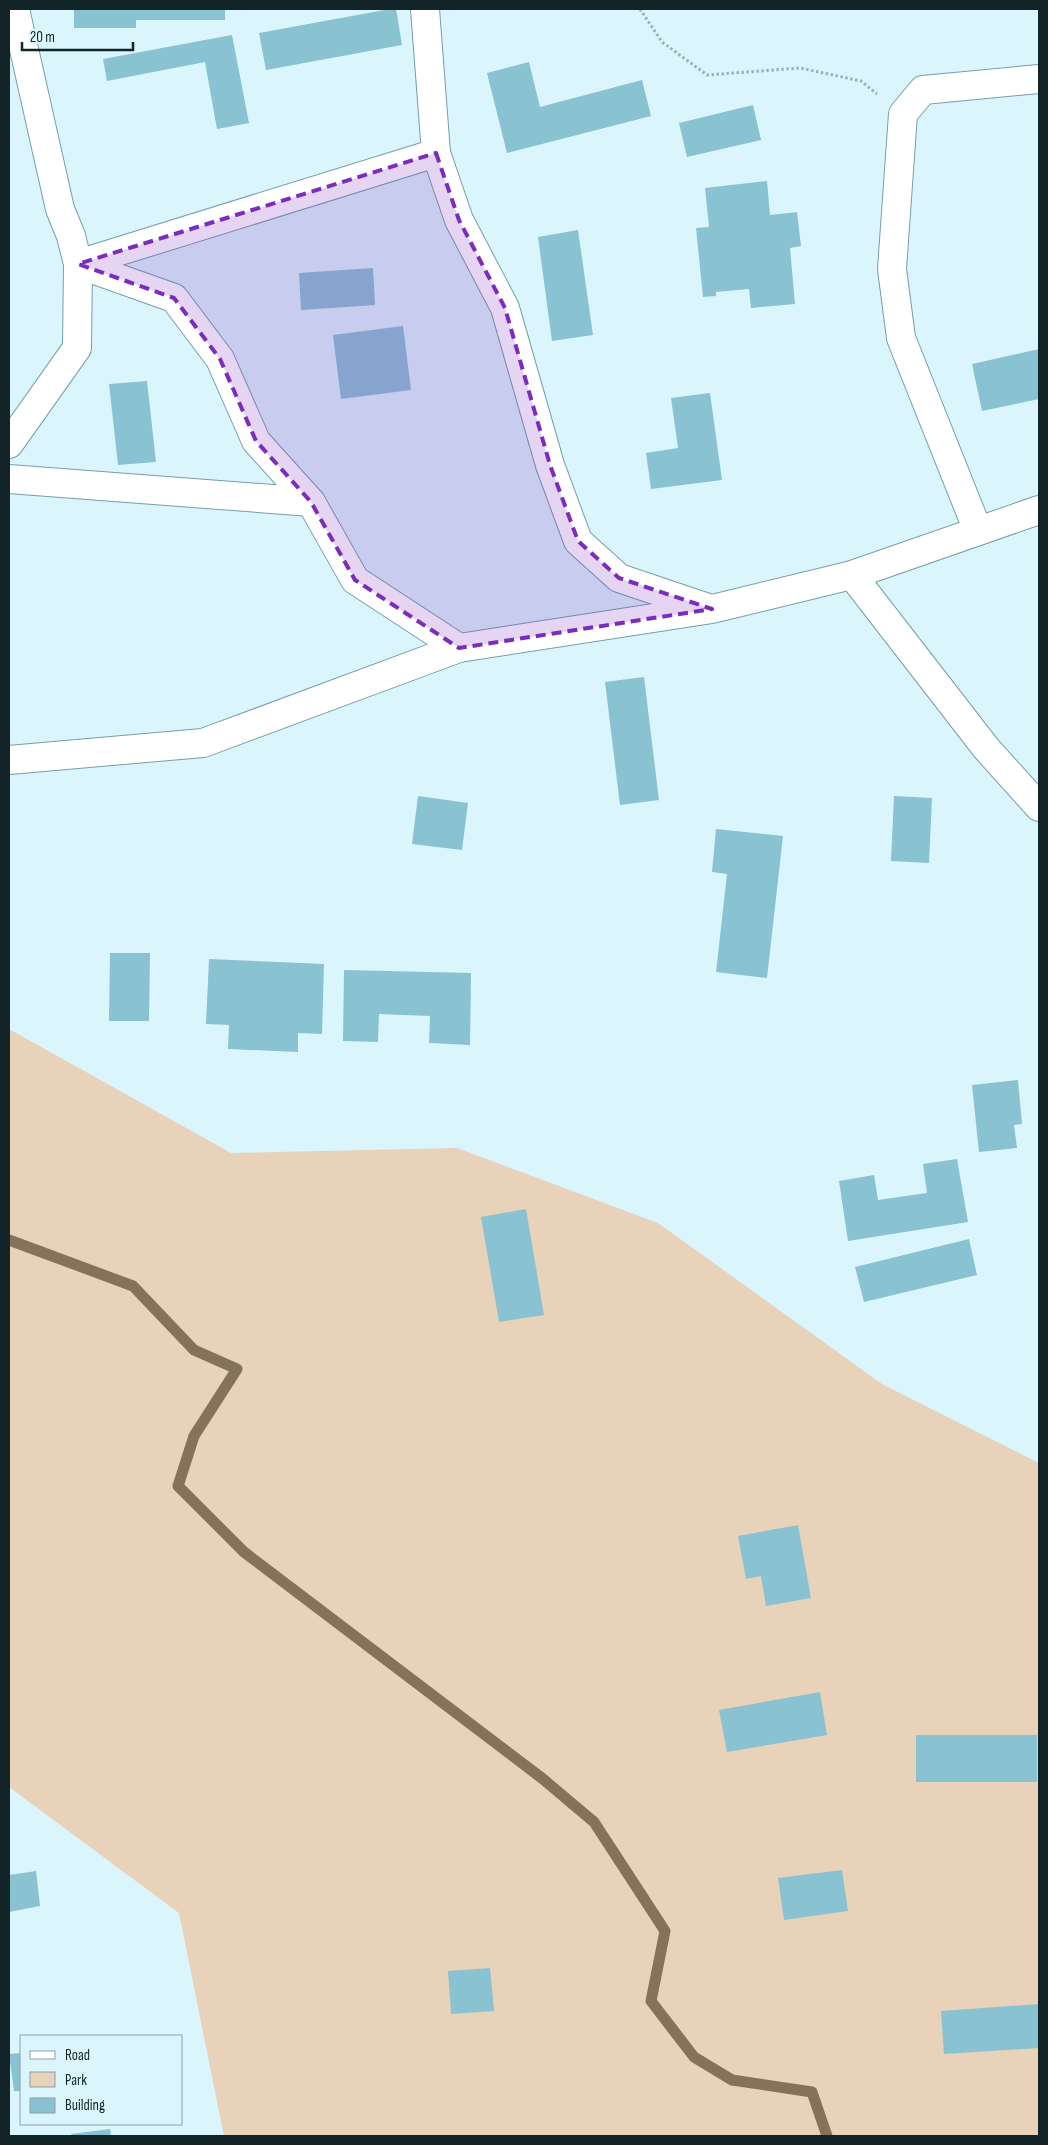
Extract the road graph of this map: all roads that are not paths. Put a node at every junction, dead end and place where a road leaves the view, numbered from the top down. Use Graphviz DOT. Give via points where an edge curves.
graph roads {
  1 [pos="15,9"];
  2 [pos="425,9"];
  3 [pos="1039,79"];
  4 [pos="436,152"];
  5 [pos="78,264"];
  6 [pos="9,444"];
  7 [pos="9,480"];
  8 [pos="311,502"];
  9 [pos="1039,510"];
  10 [pos="978,531"];
  11 [pos="852,575"];
  12 [pos="712,609"];
  13 [pos="459,648"];
  14 [pos="9,760"];
  15 [pos="1039,807"];
  1 -- 5 [label="street" via="60,209"];
  2 -- 4 [label="street"];
  3 -- 10 [label="street" via="922,90 903,114 892,269 901,338"];
  4 -- 5 [label="street"];
  4 -- 12 [label="street" via="459,220 505,308 550,465 578,541 619,578"];
  5 -- 6 [label="street" via="77,348"];
  5 -- 8 [label="street" via="174,298 220,359 256,442"];
  7 -- 8 [label="street"];
  8 -- 13 [label="street" via="355,580"];
  9 -- 10 [label="street"];
  10 -- 11 [label="street"];
  11 -- 12 [label="street"];
  11 -- 15 [label="street" via="986,748"];
  12 -- 13 [label="street"];
  13 -- 14 [label="street" via="203,743"];
}
